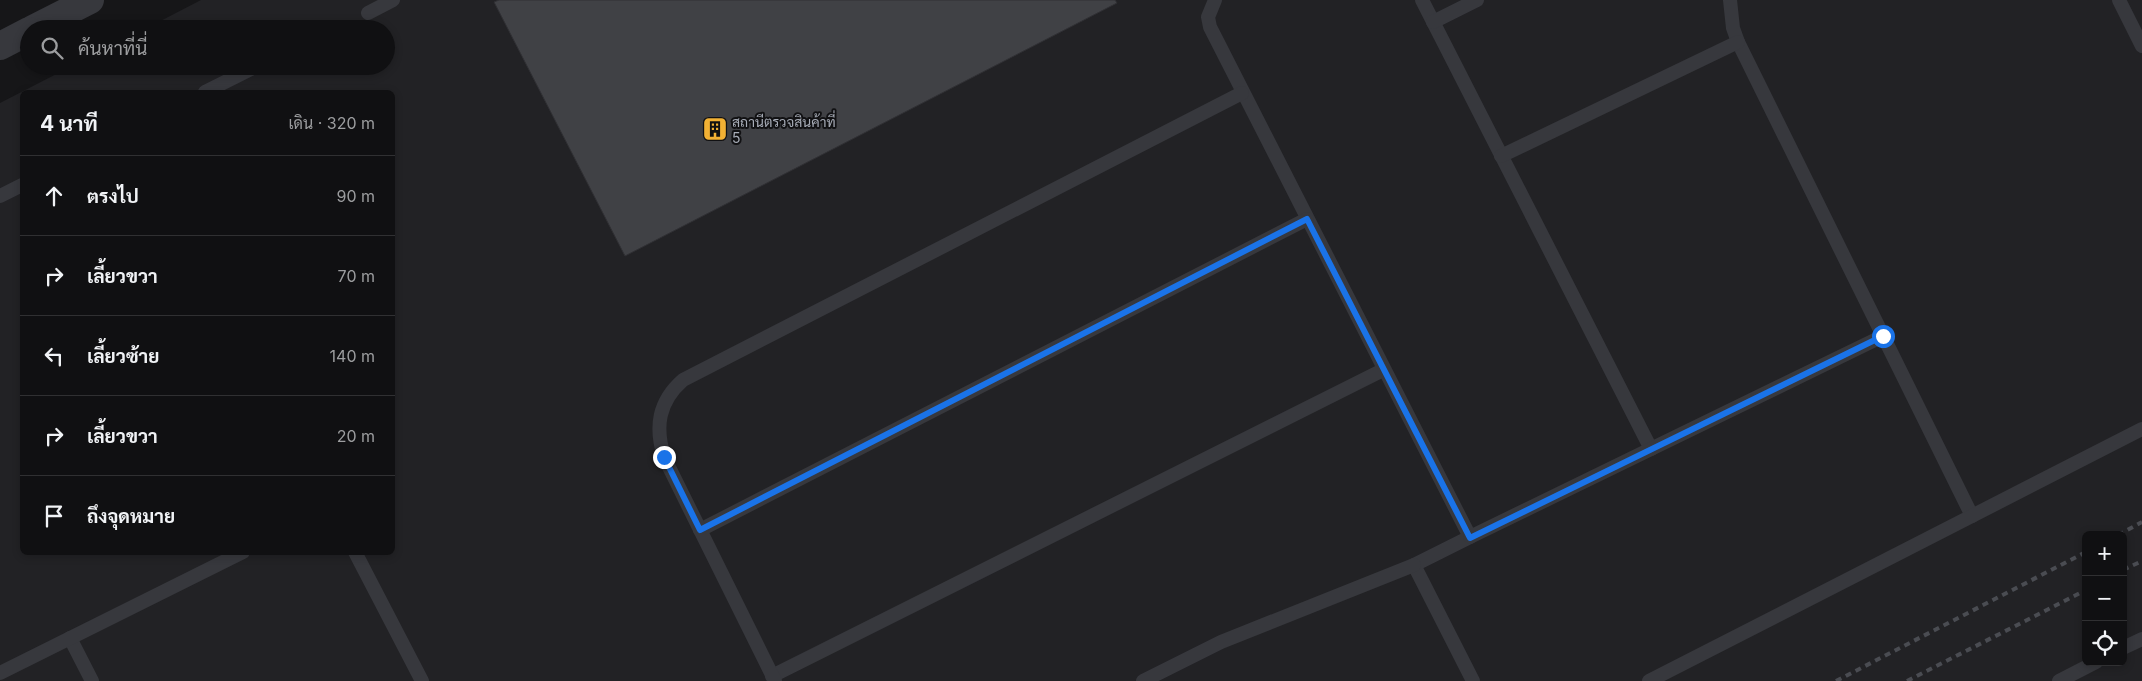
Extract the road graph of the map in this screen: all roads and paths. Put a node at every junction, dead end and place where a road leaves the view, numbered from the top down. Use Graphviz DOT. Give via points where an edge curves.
graph roads {
  1 [pos="90,0"];
  2 [pos="393,0"];
  3 [pos="1214,0"];
  4 [pos="1422,0"];
  5 [pos="1477,0"];
  6 [pos="1730,0"];
  7 [pos="2119,0"];
  8 [pos="368,13"];
  9 [pos="51,20"];
  10 [pos="1433,22"];
  11 [pos="20,36"];
  12 [pos="1738,42"];
  13 [pos="0,46"];
  14 [pos="2142,46"];
  15 [pos="239,75"];
  16 [pos="209,90"];
  17 [pos="1242,93"];
  18 [pos="1502,156"];
  19 [pos="20,186"];
  20 [pos="0,196"];
  21 [pos="1307,219"];
  22 [pos="1883,336"];
  23 [pos="1383,370"];
  24 [pos="2142,429"];
  25 [pos="1651,449"];
  26 [pos="1972,516"];
  27 [pos="700,530"];
  28 [pos="1470,538"];
  29 [pos="237,555"];
  30 [pos="357,555"];
  31 [pos="1414,565"];
  32 [pos="70,638"];
  33 [pos="2142,639"];
  34 [pos="2127,646"];
  35 [pos="2088,666"];
  36 [pos="0,673"];
  37 [pos="773,679"];
  38 [pos="92,681"];
  39 [pos="422,681"];
  40 [pos="1143,681"];
  41 [pos="1473,681"];
  42 [pos="1649,681"];
  43 [pos="2059,681"];
  1 -- 9 [label="street"];
  2 -- 8 [label="lane"];
  3 -- 17 [label="lane" via="1207,22"];
  4 -- 10 [label="lane"];
  5 -- 10 [label="lane"];
  6 -- 12 [label="lane"];
  7 -- 14 [label="lane"];
  10 -- 18 [label="lane"];
  11 -- 13 [label="street"];
  12 -- 18 [label="lane"];
  12 -- 22 [label="lane"];
  15 -- 16 [label="lane"];
  17 -- 21 [label="lane"];
  17 -- 27 [label="lane" via="683,380 661,408 658,421 660,439 664,457"];
  18 -- 25 [label="lane"];
  19 -- 20 [label="lane"];
  21 -- 23 [label="lane"];
  21 -- 27 [label="lane"];
  22 -- 25 [label="lane"];
  22 -- 26 [label="lane"];
  23 -- 28 [label="lane"];
  23 -- 37 [label="lane"];
  24 -- 26 [label="lane"];
  25 -- 28 [label="lane"];
  26 -- 42 [label="lane"];
  27 -- 37 [label="lane"];
  28 -- 31 [label="lane"];
  29 -- 32 [label="lane"];
  30 -- 39 [label="lane"];
  31 -- 40 [label="lane" via="1221,642"];
  31 -- 41 [label="lane"];
  32 -- 36 [label="lane"];
  32 -- 38 [label="lane"];
  33 -- 34 [label="lane"];
  35 -- 43 [label="lane"];
}
